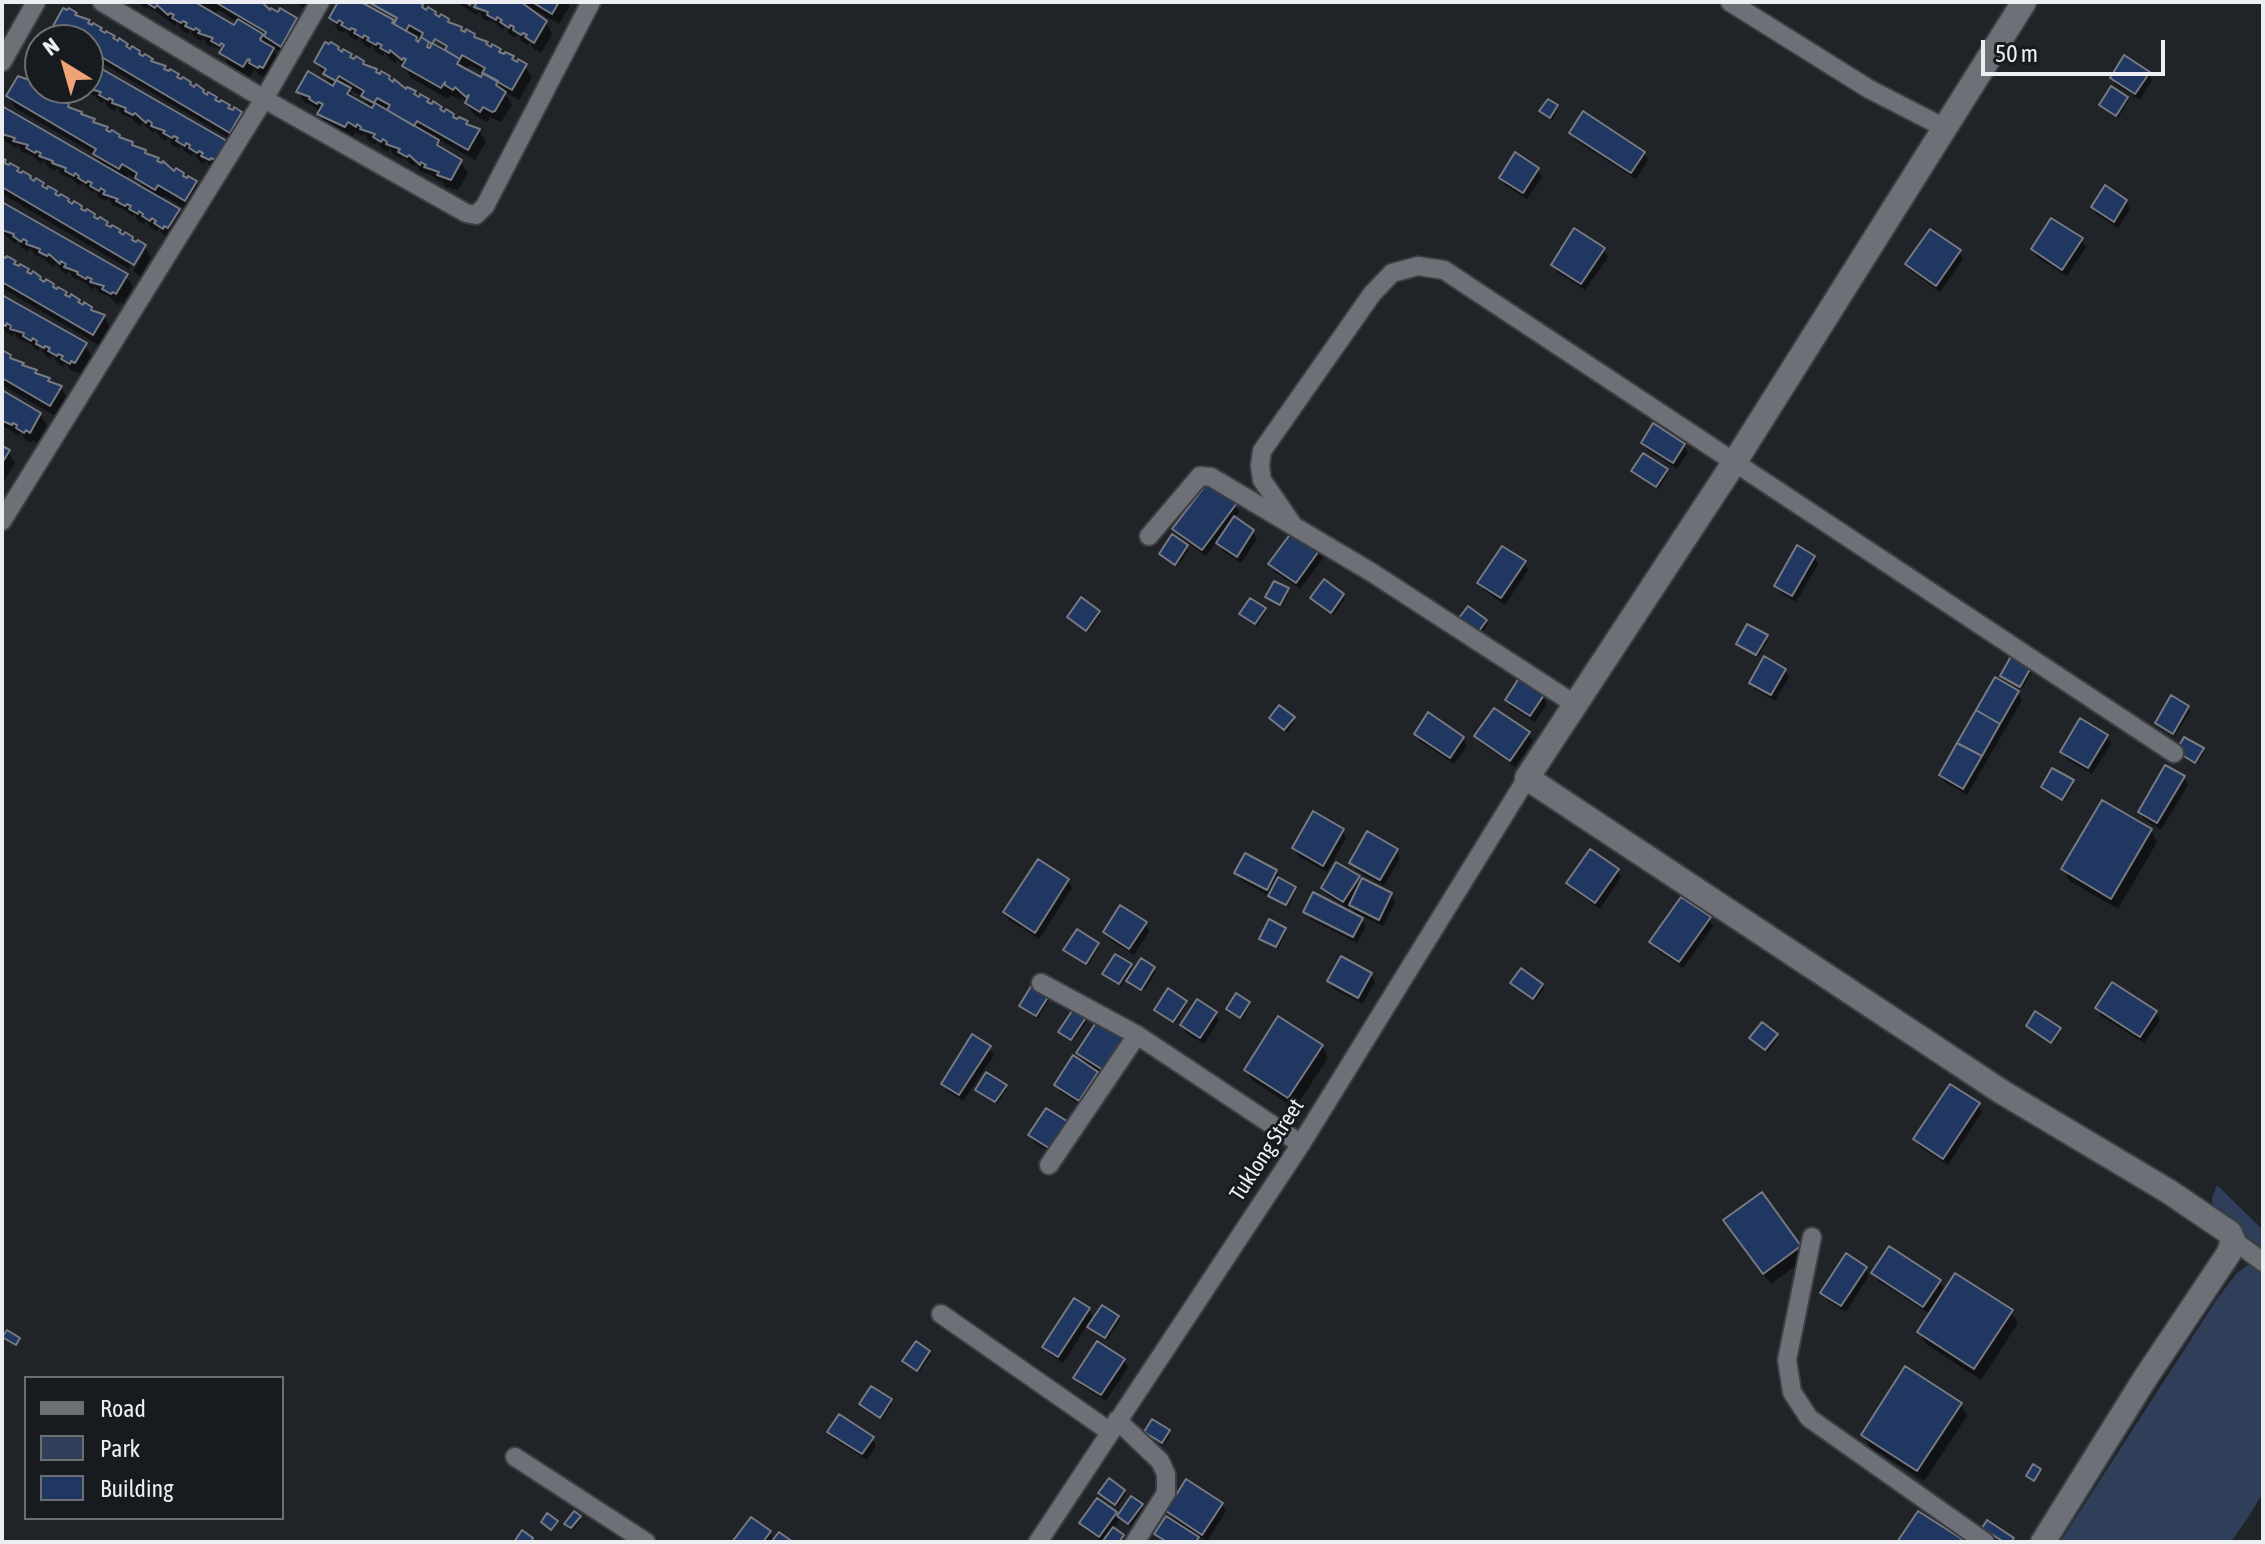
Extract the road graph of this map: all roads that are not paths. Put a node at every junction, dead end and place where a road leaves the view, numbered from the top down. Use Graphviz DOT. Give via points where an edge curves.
graph roads {
  1 [pos="36,2"];
  2 [pos="102,2"];
  3 [pos="320,2"];
  4 [pos="591,2"];
  5 [pos="1730,2"];
  6 [pos="2024,2"];
  7 [pos="2,62"];
  8 [pos="264,99"];
  9 [pos="1945,128"];
  10 [pos="1734,463"];
  11 [pos="2,521"];
  12 [pos="1291,522"];
  13 [pos="1149,536"];
  14 [pos="1576,705"];
  15 [pos="2174,753"];
  16 [pos="1527,778"];
  17 [pos="1041,983"];
  18 [pos="1137,1035"];
  19 [pos="1301,1144"];
  20 [pos="1049,1165"];
  21 [pos="1812,1237"];
  22 [pos="2233,1240"];
  23 [pos="2263,1262"];
  24 [pos="941,1314"];
  25 [pos="1113,1426"];
  26 [pos="515,1457"];
  27 [pos="632,1539"];
  28 [pos="1038,1542"];
  29 [pos="1135,1542"];
  30 [pos="1985,1542"];
  31 [pos="2043,1542"];
  1 -- 7 [label="street"];
  2 -- 8 [label="street"];
  3 -- 8 [label="street"];
  4 -- 8 [label="street" via="476,215"];
  5 -- 9 [label="street" via="1869,89"];
  6 -- 9 [label="street"];
  8 -- 11 [label="street"];
  9 -- 10 [label="street"];
  10 -- 12 [label="street" via="1444,270 1418,266 1392,273 1372,294 1262,451 1262,480"];
  10 -- 14 [label="street"];
  10 -- 15 [label="street"];
  12 -- 13 [label="street" via="1225,483 1200,476"];
  12 -- 14 [label="street"];
  14 -- 16 [label="street"];
  16 -- 19 [label="street, Tuklong Street"];
  16 -- 22 [label="street" via="2002,1092 2208,1217"];
  17 -- 18 [label="street"];
  18 -- 19 [label="street"];
  18 -- 20 [label="street"];
  19 -- 25 [label="street, Tuklong Street"];
  21 -- 30 [label="street" via="1787,1360 1792,1392 1809,1418"];
  22 -- 23 [label="street"];
  22 -- 31 [label="street"];
  24 -- 25 [label="street"];
  25 -- 28 [label="street, Tuklong Street"];
  25 -- 29 [label="street" via="1160,1461 1166,1474 1166,1493"];
  26 -- 27 [label="street"];
}
